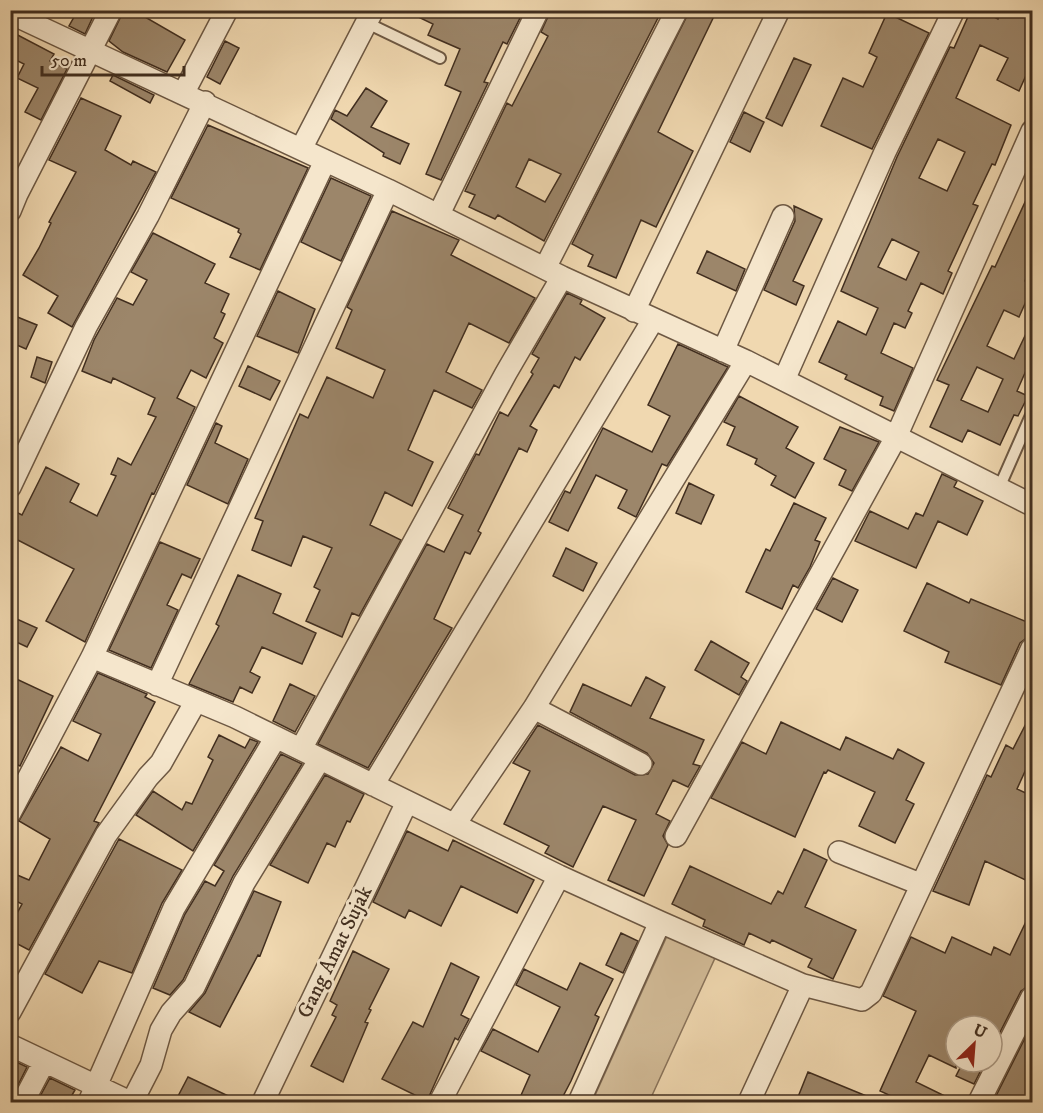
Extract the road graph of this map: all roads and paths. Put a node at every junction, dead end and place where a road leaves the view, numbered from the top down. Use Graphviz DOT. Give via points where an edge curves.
graph roads {
  1 [pos="111,10"];
  2 [pos="227,10"];
  3 [pos="538,10"];
  4 [pos="677,10"];
  5 [pos="778,10"];
  6 [pos="954,10"];
  7 [pos="16,13"];
  8 [pos="370,17"];
  9 [pos="91,50"];
  10 [pos="440,58"];
  11 [pos="183,93"];
  12 [pos="205,102"];
  13 [pos="1032,131"];
  14 [pos="302,149"];
  15 [pos="325,161"];
  16 [pos="388,190"];
  17 [pos="10,211"];
  18 [pos="439,214"];
  19 [pos="783,216"];
  20 [pos="554,273"];
  21 [pos="634,311"];
  22 [pos="653,320"];
  23 [pos="723,351"];
  24 [pos="746,361"];
  25 [pos="784,380"];
  26 [pos="1032,413"];
  27 [pos="896,437"];
  28 [pos="10,487"];
  29 [pos="999,488"];
  30 [pos="1032,505"];
  31 [pos="1032,648"];
  32 [pos="92,657"];
  33 [pos="157,685"];
  34 [pos="196,701"];
  35 [pos="534,708"];
  36 [pos="276,737"];
  37 [pos="311,754"];
  38 [pos="641,764"];
  39 [pos="373,785"];
  40 [pos="407,802"];
  41 [pos="10,813"];
  42 [pos="455,824"];
  43 [pos="676,836"];
  44 [pos="839,852"];
  45 [pos="558,876"];
  46 [pos="920,884"];
  47 [pos="660,922"];
  48 [pos="803,986"];
  49 [pos="1030,1009"];
  50 [pos="10,1012"];
  51 [pos="10,1046"];
  52 [pos="44,1062"];
  53 [pos="93,1095"];
  54 [pos="23,1102"];
  55 [pos="131,1102"];
  56 [pos="263,1102"];
  57 [pos="440,1102"];
  58 [pos="579,1102"];
  59 [pos="749,1102"];
  60 [pos="979,1102"];
  1 -- 9 [label="street"];
  2 -- 11 [label="street"];
  3 -- 18 [label="street"];
  4 -- 20 [label="street"];
  5 -- 21 [label="street"];
  6 -- 25 [label="street" via="885,152"];
  7 -- 9 [label="street"];
  8 -- 10 [label="lane"];
  8 -- 14 [label="street"];
  9 -- 11 [label="street"];
  9 -- 17 [label="street"];
  11 -- 12 [label="street"];
  12 -- 14 [label="street"];
  12 -- 28 [label="street" via="86,327"];
  13 -- 27 [label="street"];
  14 -- 15 [label="street"];
  15 -- 16 [label="street"];
  15 -- 32 [label="street"];
  16 -- 18 [label="street"];
  16 -- 33 [label="street"];
  18 -- 20 [label="street"];
  19 -- 23 [label="street"];
  20 -- 21 [label="street"];
  20 -- 37 [label="street"];
  21 -- 22 [label="street"];
  22 -- 23 [label="street"];
  22 -- 39 [label="street"];
  23 -- 24 [label="street"];
  24 -- 25 [label="street"];
  24 -- 35 [label="street"];
  25 -- 27 [label="street"];
  26 -- 29 [label="lane"];
  27 -- 29 [label="street"];
  27 -- 43 [label="street"];
  29 -- 30 [label="street"];
  31 -- 46 [label="street"];
  32 -- 33 [label="street"];
  32 -- 41 [label="street"];
  33 -- 34 [label="street"];
  34 -- 36 [label="street"];
  34 -- 50 [label="street" via="161,763 106,835"];
  35 -- 38 [label="street"];
  35 -- 42 [label="street"];
  36 -- 37 [label="street"];
  36 -- 53 [label="street" via="174,908"];
  37 -- 39 [label="street"];
  37 -- 55 [label="street" via="194,987 161,1030 151,1065"];
  39 -- 40 [label="street"];
  40 -- 42 [label="street"];
  40 -- 56 [label="street, Gang Amat Sujak"];
  42 -- 45 [label="street"];
  44 -- 46 [label="street"];
  45 -- 47 [label="street"];
  45 -- 57 [label="street"];
  46 -- 48 [label="street" via="868,998 854,999"];
  47 -- 48 [label="street"];
  47 -- 58 [label="street"];
  48 -- 59 [label="street"];
  49 -- 60 [label="street"];
  51 -- 52 [label="street"];
  52 -- 53 [label="street"];
  52 -- 54 [label="street"];
  53 -- 55 [label="street"];
}
